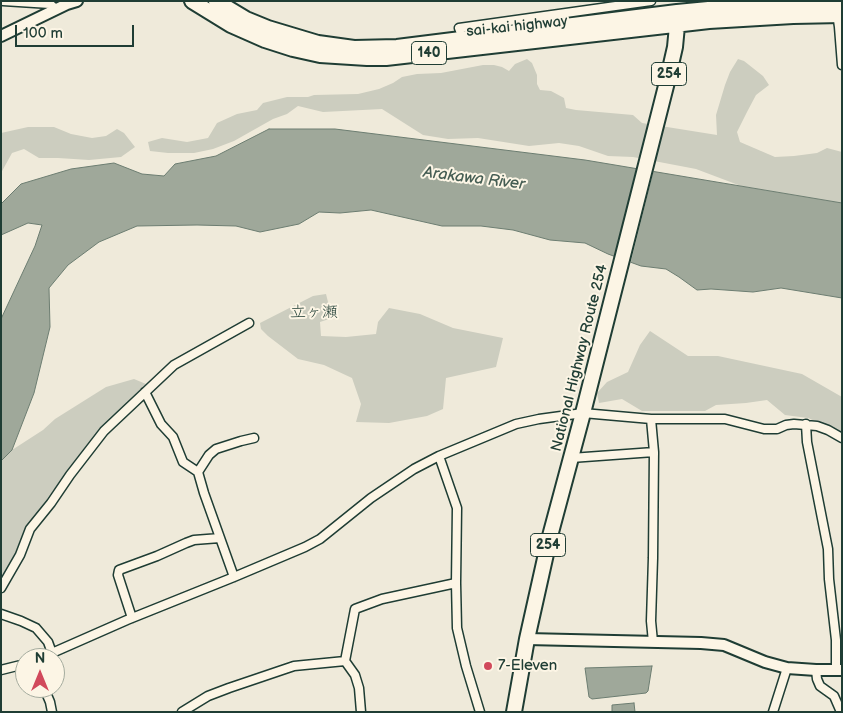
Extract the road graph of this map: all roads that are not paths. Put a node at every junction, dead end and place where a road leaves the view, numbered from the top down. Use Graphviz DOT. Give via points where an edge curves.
graph roads {
  1 [pos="3,1"];
  2 [pos="77,1"];
  3 [pos="192,1"];
  4 [pos="216,1"];
  5 [pos="651,1"];
  6 [pos="633,2"];
  7 [pos="838,8"];
  8 [pos="56,9"];
  9 [pos="677,19"];
  10 [pos="1,36"];
  11 [pos="295,43"];
  12 [pos="464,44"];
  13 [pos="842,65"];
  14 [pos="249,323"];
  15 [pos="145,392"];
  16 [pos="583,413"];
  17 [pos="651,419"];
  18 [pos="806,424"];
  19 [pos="254,438"];
  20 [pos="842,438"];
  21 [pos="654,452"];
  22 [pos="439,456"];
  23 [pos="571,458"];
  24 [pos="198,472"];
  25 [pos="220,538"];
  26 [pos="234,577"];
  27 [pos="456,584"];
  28 [pos="1,588"];
  29 [pos="1,614"];
  30 [pos="132,618"];
  31 [pos="527,639"];
  32 [pos="653,642"];
  33 [pos="50,648"];
  34 [pos="61,648"];
  35 [pos="345,661"];
  36 [pos="15,666"];
  37 [pos="787,668"];
  38 [pos="1,670"];
  39 [pos="816,670"];
  40 [pos="839,670"];
  41 [pos="48,698"];
  42 [pos="184,711"];
  43 [pos="52,712"];
  44 [pos="361,712"];
  45 [pos="480,712"];
  46 [pos="514,712"];
  47 [pos="774,712"];
  48 [pos="841,712"];
  1 -- 8 [label="street" via="50,4"];
  2 -- 8 [label="street"];
  3 -- 11 [label="highway, sai-kai highway / 140" via="265,40"];
  4 -- 11 [label="highway, sai-kai highway / 140" via="246,20"];
  5 -- 6 [label="street"];
  6 -- 12 [label="street" via="459,28"];
  7 -- 9 [label="highway, 140" via="799,4 719,8"];
  7 -- 13 [label="street"];
  8 -- 10 [label="street"];
  9 -- 12 [label="highway, sai-kai highway / 140"];
  9 -- 16 [label="highway, National Highway Route 254 / 254" via="675,47"];
  11 -- 12 [label="highway, sai-kai highway / 140" via="354,48"];
  14 -- 15 [label="street" via="174,365"];
  15 -- 24 [label="street" via="161,424 173,437 183,462"];
  15 -- 28 [label="street" via="104,431 70,474 30,529"];
  16 -- 17 [label="street"];
  16 -- 22 [label="street" via="516,424"];
  16 -- 23 [label="highway, National Highway Route 254 / 254"];
  17 -- 18 [label="street" via="725,419 764,430"];
  17 -- 21 [label="street"];
  18 -- 20 [label="street"];
  18 -- 40 [label="street" via="828,549"];
  19 -- 24 [label="street" via="216,449"];
  21 -- 23 [label="street"];
  21 -- 32 [label="street"];
  22 -- 26 [label="street" via="371,498 320,539"];
  22 -- 27 [label="street" via="456,508"];
  23 -- 31 [label="highway, National Highway Route 254 / 254"];
  24 -- 25 [label="street"];
  25 -- 26 [label="street"];
  25 -- 30 [label="street" via="194,540 119,570"];
  26 -- 30 [label="street"];
  27 -- 35 [label="street" via="382,599 355,609"];
  27 -- 45 [label="street" via="458,628"];
  29 -- 33 [label="street" via="36,628"];
  30 -- 34 [label="street"];
  31 -- 32 [label="street"];
  31 -- 46 [label="highway, National Highway Route 254 / 254"];
  32 -- 37 [label="street" via="724,645"];
  35 -- 42 [label="street" via="294,666 208,696"];
  35 -- 44 [label="street" via="356,675"];
  36 -- 38 [label="street"];
  37 -- 39 [label="street"];
  37 -- 47 [label="street"];
  39 -- 40 [label="street"];
  39 -- 48 [label="street" via="820,686 834,696"];
  41 -- 43 [label="street"];
}
